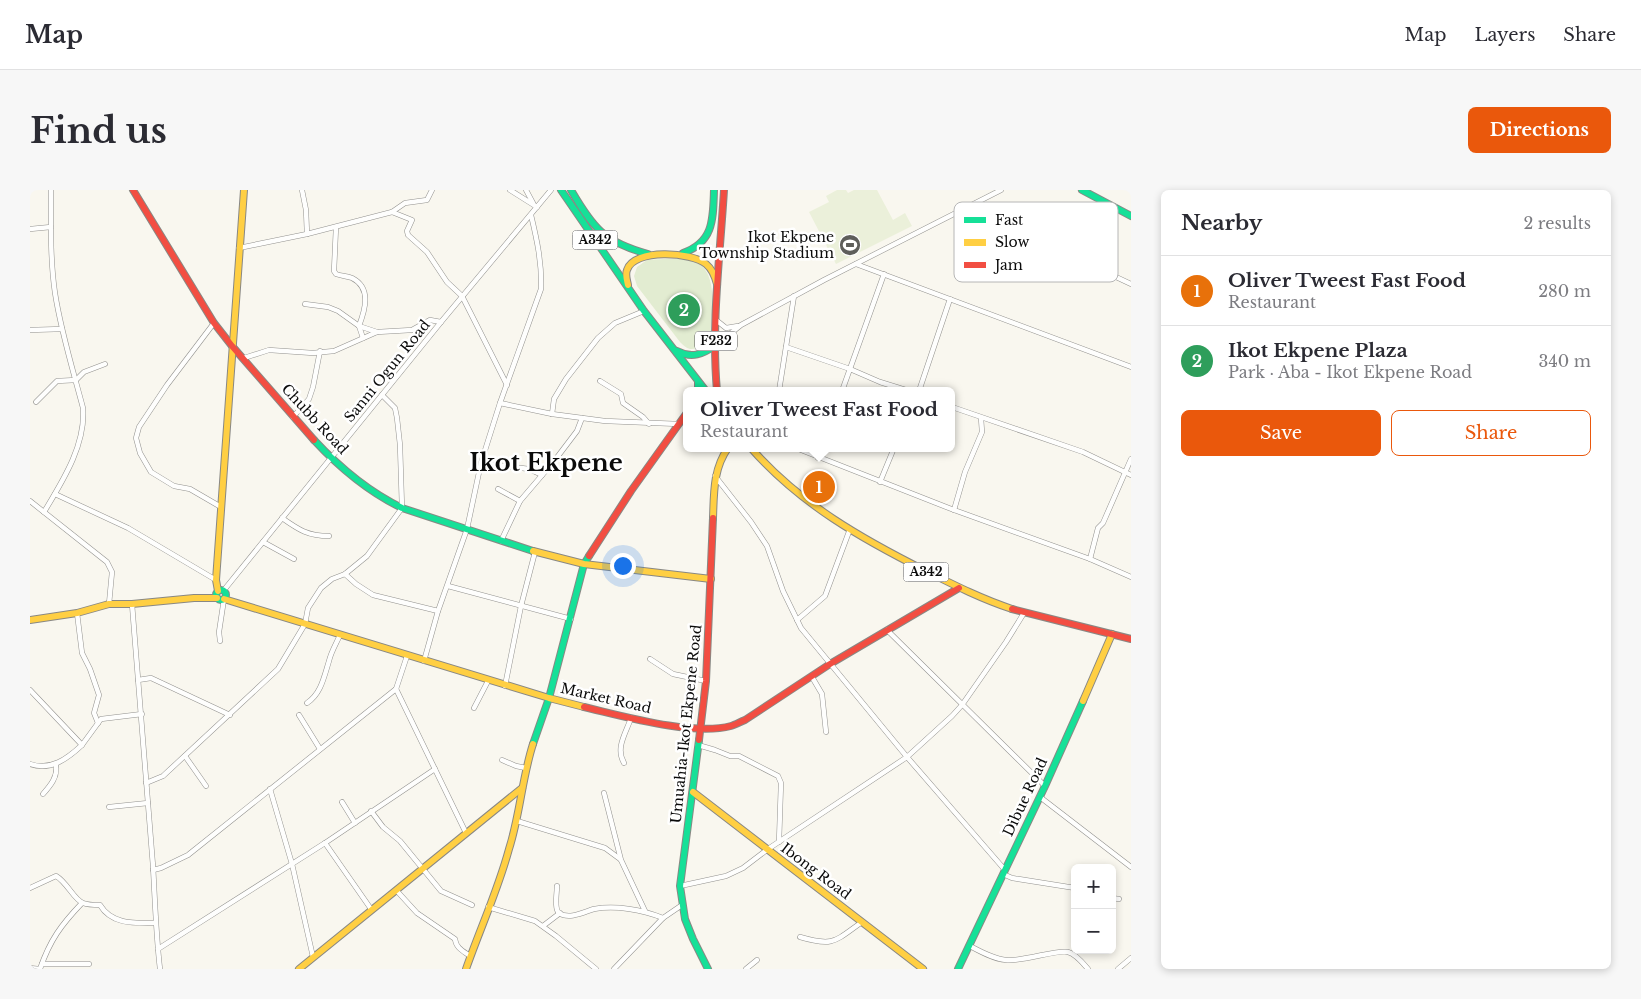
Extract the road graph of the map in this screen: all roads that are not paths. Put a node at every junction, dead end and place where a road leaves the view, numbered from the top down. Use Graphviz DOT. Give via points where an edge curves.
graph roads {
  1 [pos="51,190"];
  2 [pos="133,190"];
  3 [pos="244,190"];
  4 [pos="302,190"];
  5 [pos="432,190"];
  6 [pos="510,190"];
  7 [pos="526,190"];
  8 [pos="551,190"];
  9 [pos="561,190"];
  10 [pos="571,190"];
  11 [pos="714,190"];
  12 [pos="724,190"];
  13 [pos="1001,190"];
  14 [pos="1082,190"];
  15 [pos="977,202"];
  16 [pos="1105,202"];
  17 [pos="535,206"];
  18 [pos="1118,209"];
  19 [pos="392,212"];
  20 [pos="954,214"];
  21 [pos="530,216"];
  22 [pos="1131,216"];
  23 [pos="336,227"];
  24 [pos="52,228"];
  25 [pos="30,229"];
  26 [pos="307,234"];
  27 [pos="239,248"];
  28 [pos="676,254"];
  29 [pos="650,255"];
  30 [pos="856,264"];
  31 [pos="884,274"];
  32 [pos="1118,278"];
  33 [pos="1131,284"];
  34 [pos="630,290"];
  35 [pos="718,291"];
  36 [pos="462,296"];
  37 [pos="794,296"];
  38 [pos="950,299"];
  39 [pos="305,304"];
  40 [pos="644,311"];
  41 [pos="716,320"];
  42 [pos="441,322"];
  43 [pos="214,323"];
  44 [pos="741,324"];
  45 [pos="359,326"];
  46 [pos="62,329"];
  47 [pos="30,330"];
  48 [pos="377,332"];
  49 [pos="363,338"];
  50 [pos="716,345"];
  51 [pos="232,346"];
  52 [pos="786,347"];
  53 [pos="675,350"];
  54 [pos="320,352"];
  55 [pos="244,358"];
  56 [pos="105,364"];
  57 [pos="1131,367"];
  58 [pos="850,369"];
  59 [pos="76,380"];
  60 [pos="600,381"];
  61 [pos="698,382"];
  62 [pos="507,385"];
  63 [pos="698,387"];
  64 [pos="702,387"];
  65 [pos="717,387"];
  66 [pos="781,387"];
  67 [pos="843,387"];
  68 [pos="896,387"];
  69 [pos="919,387"];
  70 [pos="382,395"];
  71 [pos="36,402"];
  72 [pos="500,403"];
  73 [pos="955,408"];
  74 [pos="552,414"];
  75 [pos="293,417"];
  76 [pos="582,418"];
  77 [pos="683,418"];
  78 [pos="981,418"];
  79 [pos="648,424"];
  80 [pos="679,424"];
  81 [pos="725,452"];
  82 [pos="754,452"];
  83 [pos="805,452"];
  84 [pos="820,452"];
  85 [pos="892,452"];
  86 [pos="332,458"];
  87 [pos="818,458"];
  88 [pos="1131,459"];
  89 [pos="481,464"];
  90 [pos="1129,473"];
  91 [pos="542,475"];
  92 [pos="715,476"];
  93 [pos="880,482"];
  94 [pos="498,489"];
  95 [pos="55,494"];
  96 [pos="520,501"];
  97 [pos="30,502"];
  98 [pos="221,507"];
  99 [pos="402,508"];
  100 [pos="954,510"];
  101 [pos="44,512"];
  102 [pos="282,518"];
  103 [pos="467,529"];
  104 [pos="850,529"];
  105 [pos="329,536"];
  106 [pos="501,541"];
  107 [pos="263,542"];
  108 [pos="535,552"];
  109 [pos="294,559"];
  110 [pos="1090,559"];
  111 [pos="584,564"];
  112 [pos="344,574"];
  113 [pos="1131,577"];
  114 [pos="711,579"];
  115 [pos="216,580"];
  116 [pos="448,586"];
  117 [pos="959,588"];
  118 [pos="221,594"];
  119 [pos="109,604"];
  120 [pos="132,604"];
  121 [pos="521,606"];
  122 [pos="438,611"];
  123 [pos="1024,612"];
  124 [pos="78,613"];
  125 [pos="570,619"];
  126 [pos="30,620"];
  127 [pos="797,620"];
  128 [pos="305,624"];
  129 [pos="886,630"];
  130 [pos="1112,634"];
  131 [pos="340,635"];
  132 [pos="1131,639"];
  133 [pos="220,642"];
  134 [pos="407,656"];
  135 [pos="650,659"];
  136 [pos="424,661"];
  137 [pos="830,664"];
  138 [pos="812,677"];
  139 [pos="138,680"];
  140 [pos="488,681"];
  141 [pos="706,681"];
  142 [pos="505,686"];
  143 [pos="396,689"];
  144 [pos="30,690"];
  145 [pos="549,698"];
  146 [pos="307,703"];
  147 [pos="962,704"];
  148 [pos="474,708"];
  149 [pos="142,714"];
  150 [pos="230,715"];
  151 [pos="299,715"];
  152 [pos="631,718"];
  153 [pos="98,723"];
  154 [pos="700,729"];
  155 [pos="826,732"];
  156 [pos="82,745"];
  157 [pos="698,745"];
  158 [pos="320,749"];
  159 [pos="184,756"];
  160 [pos="907,757"];
  161 [pos="502,760"];
  162 [pos="624,763"];
  163 [pos="30,764"];
  164 [pos="56,765"];
  165 [pos="526,768"];
  166 [pos="435,769"];
  167 [pos="146,783"];
  168 [pos="206,786"];
  169 [pos="1045,786"];
  170 [pos="270,788"];
  171 [pos="522,788"];
  172 [pos="693,792"];
  173 [pos="604,793"];
  174 [pos="43,794"];
  175 [pos="1040,797"];
  176 [pos="342,802"];
  177 [pos="148,803"];
  178 [pos="109,807"];
  179 [pos="371,811"];
  180 [pos="516,821"];
  181 [pos="355,823"];
  182 [pos="466,833"];
  183 [pos="779,842"];
  184 [pos="325,843"];
  185 [pos="618,847"];
  186 [pos="768,849"];
  187 [pos="611,852"];
  188 [pos="621,860"];
  189 [pos="292,864"];
  190 [pos="1131,867"];
  191 [pos="423,868"];
  192 [pos="153,870"];
  193 [pos="1004,872"];
  194 [pos="557,886"];
  195 [pos="680,886"];
  196 [pos="1071,887"];
  197 [pos="30,888"];
  198 [pos="396,890"];
  199 [pos="1116,899"];
  200 [pos="1119,899"];
  201 [pos="82,903"];
  202 [pos="682,904"];
  203 [pos="472,905"];
  204 [pos="488,907"];
  205 [pos="371,909"];
  206 [pos="645,911"];
  207 [pos="560,913"];
  208 [pos="663,918"];
  209 [pos="862,922"];
  210 [pos="155,924"];
  211 [pos="543,926"];
  212 [pos="800,937"];
  213 [pos="970,946"];
  214 [pos="158,949"];
  215 [pos="470,956"];
  216 [pos="313,957"];
  217 [pos="1131,958"];
  218 [pos="757,960"];
  219 [pos="89,964"];
  220 [pos="41,967"];
  221 [pos="30,968"];
  222 [pos="160,969"];
  223 [pos="299,969"];
  224 [pos="466,969"];
  225 [pos="596,969"];
  226 [pos="614,969"];
  227 [pos="708,969"];
  228 [pos="746,969"];
  229 [pos="924,969"];
  230 [pos="958,969"];
  231 [pos="1088,969"];
  232 [pos="1118,969"];
  1 -- 24 [label="street"];
  2 -- 43 [label="main road, Chubb Road"];
  3 -- 27 [label="main road"];
  4 -- 26 [label="street"];
  5 -- 19 [label="street" via="427,200 406,203"];
  6 -- 17 [label="street"];
  7 -- 17 [label="street"];
  8 -- 17 [label="street, Sanni Ogun Road"];
  9 -- 34 [label="main road, A342"];
  10 -- 29 [label="main road, A342" via="595,229 604,237"];
  11 -- 28 [label="main road" via="707,238 689,252"];
  12 -- 35 [label="main road, F232"];
  13 -- 15 [label="street"];
  14 -- 16 [label="main road"];
  17 -- 21 [label="street, Sanni Ogun Road"];
  18 -- 22 [label="main road"];
  19 -- 23 [label="street"];
  19 -- 36 [label="street" via="412,220 408,235 426,252 446,282"];
  20 -- 30 [label="street"];
  21 -- 36 [label="street, Sanni Ogun Road"];
  21 -- 62 [label="street" via="539,248 541,289"];
  23 -- 26 [label="street"];
  23 -- 45 [label="street" via="334,271 361,285 364,292 365,310"];
  24 -- 25 [label="street"];
  24 -- 46 [label="street" via="55,292"];
  26 -- 27 [label="street"];
  27 -- 51 [label="main road"];
  28 -- 29 [label="main road"];
  28 -- 35 [label="main road" via="698,258 705,263 716,279"];
  29 -- 34 [label="main road" via="641,256 630,266 627,280"];
  30 -- 31 [label="street"];
  30 -- 37 [label="street"];
  31 -- 38 [label="street"];
  31 -- 58 [label="street"];
  32 -- 33 [label="street"];
  34 -- 40 [label="main road, A342"];
  35 -- 41 [label="main road, F232"];
  36 -- 42 [label="street, Sanni Ogun Road"];
  36 -- 62 [label="street"];
  37 -- 44 [label="street"];
  37 -- 52 [label="street"];
  38 -- 57 [label="street"];
  38 -- 69 [label="street"];
  39 -- 45 [label="street" via="328,307"];
  40 -- 53 [label="main road, A342"];
  40 -- 74 [label="street" via="615,323 598,338 566,379 554,399"];
  41 -- 44 [label="street" via="726,328"];
  41 -- 50 [label="main road, F232"];
  42 -- 48 [label="street" via="430,320 412,330"];
  42 -- 70 [label="street, Sanni Ogun Road"];
  43 -- 51 [label="main road, Chubb Road"];
  43 -- 98 [label="street" via="167,385 139,427 136,438 151,472"];
  44 -- 50 [label="street"];
  45 -- 48 [label="street"];
  45 -- 49 [label="street"];
  46 -- 47 [label="street"];
  46 -- 59 [label="street"];
  48 -- 49 [label="street"];
  49 -- 54 [label="street" via="334,351"];
  50 -- 53 [label="main road" via="695,357"];
  50 -- 65 [label="main road, F232"];
  51 -- 55 [label="main road, Chubb Road"];
  51 -- 98 [label="main road"];
  52 -- 58 [label="street"];
  52 -- 66 [label="street"];
  53 -- 61 [label="main road, A342"];
  54 -- 55 [label="street" via="269,350"];
  54 -- 75 [label="street" via="309,400"];
  55 -- 75 [label="main road, Chubb Road"];
  56 -- 59 [label="street" via="84,372"];
  58 -- 67 [label="street"];
  58 -- 68 [label="street"];
  59 -- 71 [label="street" via="57,382"];
  59 -- 95 [label="street" via="84,425 74,456"];
  60 -- 79 [label="street" via="621,394 622,403"];
  61 -- 63 [label="main road"];
  61 -- 64 [label="main road, A342"];
  62 -- 72 [label="street"];
  70 -- 86 [label="street, Sanni Ogun Road"];
  70 -- 99 [label="street" via="395,408"];
  72 -- 74 [label="street"];
  72 -- 89 [label="street"];
  73 -- 78 [label="street"];
  74 -- 76 [label="street"];
  75 -- 86 [label="main road, Chubb Road"];
  76 -- 79 [label="street"];
  76 -- 91 [label="street" via="566,446"];
  77 -- 80 [label="main road"];
  78 -- 90 [label="street" via="1083,452"];
  78 -- 100 [label="street" via="982,432"];
  79 -- 80 [label="street"];
  80 -- 111 [label="main road"];
  81 -- 92 [label="main road, Umuahia-Ikot Ekpene Road"];
  82 -- 104 [label="main road, A342" via="776,477"];
  83 -- 87 [label="street"];
  84 -- 87 [label="street"];
  85 -- 93 [label="street"];
  86 -- 99 [label="main road, Chubb Road" via="383,499"];
  86 -- 102 [label="street, Sanni Ogun Road"];
  87 -- 93 [label="street"];
  88 -- 90 [label="street"];
  89 -- 91 [label="street" via="529,469"];
  89 -- 103 [label="street"];
  90 -- 110 [label="street" via="1098,528"];
  91 -- 96 [label="street"];
  92 -- 114 [label="main road, Umuahia-Ikot Ekpene Road"];
  92 -- 127 [label="street" via="767,546"];
  93 -- 100 [label="street"];
  94 -- 96 [label="street"];
  95 -- 101 [label="street"];
  95 -- 115 [label="street" via="128,528"];
  96 -- 106 [label="street"];
  97 -- 101 [label="street"];
  98 -- 115 [label="main road"];
  99 -- 103 [label="main road, Chubb Road"];
  99 -- 112 [label="street" via="367,556"];
  100 -- 110 [label="street"];
  101 -- 119 [label="street" via="107,562 112,572"];
  102 -- 105 [label="street" via="302,531"];
  102 -- 107 [label="street, Sanni Ogun Road"];
  103 -- 106 [label="main road, Chubb Road"];
  103 -- 116 [label="street"];
  104 -- 117 [label="main road, A342" via="892,555"];
  104 -- 127 [label="street" via="825,596"];
  106 -- 108 [label="main road, Chubb Road"];
  107 -- 109 [label="street"];
  107 -- 118 [label="street, Sanni Ogun Road"];
  108 -- 111 [label="main road, Chubb Road"];
  108 -- 121 [label="street"];
  110 -- 113 [label="street"];
  111 -- 114 [label="main road, Chubb Road"];
  111 -- 125 [label="main road"];
  112 -- 122 [label="street" via="373,596"];
  112 -- 128 [label="street" via="321,588 308,608"];
  114 -- 141 [label="main road, Umuahia-Ikot Ekpene Road"];
  115 -- 118 [label="main road"];
  116 -- 121 [label="street"];
  116 -- 122 [label="street"];
  117 -- 123 [label="main road, A342"];
  117 -- 129 [label="main road, Market Road"];
  118 -- 120 [label="main road, Market Road"];
  118 -- 128 [label="main road, Market Road"];
  118 -- 133 [label="street"];
  119 -- 120 [label="main road, Market Road"];
  119 -- 124 [label="main road, Market Road"];
  120 -- 139 [label="street"];
  121 -- 125 [label="street"];
  121 -- 142 [label="street"];
  122 -- 136 [label="street"];
  123 -- 130 [label="main road, A342"];
  123 -- 147 [label="street"];
  124 -- 126 [label="main road, Market Road"];
  124 -- 153 [label="street" via="82,653 99,695 94,712"];
  125 -- 145 [label="main road"];
  127 -- 137 [label="street"];
  128 -- 131 [label="main road, Market Road"];
  128 -- 150 [label="street" via="278,669"];
  129 -- 137 [label="main road, Market Road"];
  129 -- 147 [label="street"];
  130 -- 132 [label="main road, A342"];
  130 -- 169 [label="main road, Dibue Road"];
  131 -- 134 [label="main road, Market Road"];
  131 -- 146 [label="street" via="315,698"];
  134 -- 136 [label="main road, Market Road"];
  134 -- 143 [label="street"];
  135 -- 141 [label="street" via="673,674"];
  136 -- 140 [label="main road, Market Road"];
  137 -- 138 [label="main road, Market Road"];
  137 -- 160 [label="street"];
  138 -- 154 [label="main road, Market Road" via="745,720 731,726"];
  138 -- 155 [label="street" via="822,694"];
  139 -- 149 [label="street"];
  139 -- 150 [label="street" via="150,678"];
  140 -- 142 [label="main road, Market Road"];
  140 -- 148 [label="street"];
  141 -- 154 [label="main road, Umuahia-Ikot Ekpene Road"];
  142 -- 145 [label="main road, Market Road"];
  143 -- 158 [label="street"];
  143 -- 166 [label="street"];
  144 -- 156 [label="street"];
  145 -- 152 [label="main road, Market Road"];
  145 -- 165 [label="main road"];
  147 -- 160 [label="street"];
  147 -- 169 [label="street"];
  149 -- 153 [label="street"];
  149 -- 167 [label="street"];
  150 -- 159 [label="street"];
  151 -- 158 [label="street"];
  152 -- 154 [label="main road, Market Road"];
  152 -- 162 [label="street" via="620,747"];
  153 -- 156 [label="street"];
  154 -- 157 [label="main road, Umuahia-Ikot Ekpene Road"];
  156 -- 164 [label="street"];
  157 -- 172 [label="main road, Umuahia-Ikot Ekpene Road"];
  157 -- 183 [label="street" via="739,756 778,776 781,783"];
  158 -- 170 [label="street"];
  159 -- 167 [label="street" via="163,776"];
  159 -- 168 [label="street"];
  160 -- 183 [label="street"];
  160 -- 193 [label="street"];
  161 -- 165 [label="street"];
  163 -- 164 [label="street"];
  164 -- 174 [label="street" via="52,784"];
  165 -- 171 [label="main road"];
  166 -- 179 [label="street"];
  166 -- 182 [label="street"];
  167 -- 177 [label="street"];
  169 -- 175 [label="main road, Dibue Road"];
  170 -- 189 [label="street"];
  170 -- 192 [label="street" via="188,854"];
  171 -- 180 [label="main road"];
  171 -- 182 [label="main road"];
  172 -- 186 [label="main road, Ibong Road"];
  172 -- 195 [label="main road, Umuahia-Ikot Ekpene Road"];
  173 -- 185 [label="street"];
  175 -- 190 [label="street"];
  175 -- 193 [label="main road, Dibue Road"];
  176 -- 181 [label="street"];
  177 -- 178 [label="street"];
  177 -- 192 [label="street"];
  179 -- 181 [label="street"];
  179 -- 191 [label="street"];
  180 -- 187 [label="street"];
  180 -- 204 [label="main road" via="509,851"];
  181 -- 184 [label="street"];
  182 -- 191 [label="main road"];
  183 -- 186 [label="street"];
  184 -- 189 [label="street"];
  184 -- 205 [label="street"];
  185 -- 187 [label="street"];
  185 -- 188 [label="street"];
  186 -- 195 [label="street" via="731,874"];
  186 -- 209 [label="main road, Ibong Road"];
  187 -- 188 [label="street"];
  188 -- 206 [label="street"];
  189 -- 214 [label="street"];
  189 -- 216 [label="street"];
  191 -- 198 [label="main road"];
  191 -- 203 [label="street" via="441,891"];
  192 -- 210 [label="street"];
  193 -- 196 [label="street" via="1012,878"];
  193 -- 213 [label="main road, Dibue Road"];
  194 -- 207 [label="street"];
  195 -- 202 [label="main road, Umuahia-Ikot Ekpene Road"];
  197 -- 201 [label="street" via="56,876"];
  198 -- 205 [label="main road"];
  198 -- 215 [label="street" via="417,913 455,939 460,950"];
  199 -- 200 [label="street"];
  201 -- 210 [label="street" via="100,905 103,911 125,923"];
  201 -- 220 [label="street" via="55,934"];
  202 -- 208 [label="street"];
  202 -- 227 [label="main road, Umuahia-Ikot Ekpene Road" via="688,930"];
  204 -- 211 [label="street"];
  204 -- 215 [label="main road"];
  205 -- 216 [label="main road"];
  206 -- 207 [label="street" via="598,909 575,915"];
  206 -- 208 [label="street"];
  207 -- 211 [label="street"];
  208 -- 226 [label="street"];
  209 -- 212 [label="street" via="834,942 815,942"];
  209 -- 229 [label="main road, Ibong Road"];
  210 -- 214 [label="street"];
  211 -- 225 [label="street"];
  213 -- 230 [label="main road, Dibue Road"];
  213 -- 231 [label="street" via="1004,960 1065,951"];
  214 -- 222 [label="street"];
  215 -- 224 [label="main road"];
  216 -- 223 [label="main road"];
  217 -- 232 [label="street"];
  218 -- 228 [label="street"];
  219 -- 220 [label="street"];
  220 -- 221 [label="street"];
}
